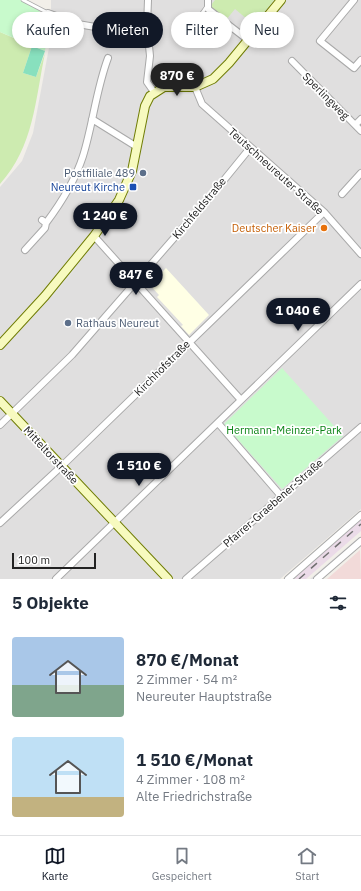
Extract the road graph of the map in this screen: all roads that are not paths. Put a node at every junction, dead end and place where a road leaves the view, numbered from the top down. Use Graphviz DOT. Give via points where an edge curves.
graph roads {
  1 [pos="23,0"];
  2 [pos="148,0"];
  3 [pos="281,0"];
  4 [pos="354,0"];
  5 [pos="209,2"];
  6 [pos="46,12"];
  7 [pos="148,12"];
  8 [pos="202,12"];
  9 [pos="271,12"];
  10 [pos="240,34"];
  11 [pos="149,48"];
  12 [pos="241,48"];
  13 [pos="108,58"];
  14 [pos="361,60"];
  15 [pos="292,61"];
  16 [pos="195,87"];
  17 [pos="154,92"];
  18 [pos="92,119"];
  19 [pos="361,119"];
  20 [pos="355,125"];
  21 [pos="361,131"];
  22 [pos="137,147"];
  23 [pos="250,148"];
  24 [pos="361,173"];
  25 [pos="342,194"];
  26 [pos="324,212"];
  27 [pos="94,236"];
  28 [pos="25,250"];
  29 [pos="361,254"];
  30 [pos="135,283"];
  31 [pos="361,284"];
  32 [pos="189,341"];
  33 [pos="0,345"];
  34 [pos="241,400"];
  35 [pos="0,401"];
  36 [pos="12,414"];
  37 [pos="218,423"];
  38 [pos="0,425"];
  39 [pos="361,427"];
  40 [pos="62,467"];
  41 [pos="281,496"];
  42 [pos="361,515"];
  43 [pos="0,523"];
  44 [pos="115,523"];
  45 [pos="361,541"];
  46 [pos="62,574"];
  47 [pos="56,579"];
  48 [pos="67,579"];
  49 [pos="168,579"];
  50 [pos="186,579"];
  51 [pos="288,579"];
  52 [pos="317,579"];
  1 -- 6 [label="lane"];
  2 -- 7 [label="street"];
  3 -- 9 [label="street"];
  4 -- 14 [label="street" via="320,41 354,68"];
  5 -- 8 [label="lane"];
  5 -- 10 [label="street" via="208,9"];
  11 -- 17 [label="street" via="148,82"];
  12 -- 16 [label="street" via="216,77"];
  13 -- 18 [label="street" via="100,78"];
  15 -- 20 [label="street, Sperlingweg"];
  16 -- 17 [label="street" via="167,86"];
  16 -- 23 [label="street, Teutschneureuter Straße" via="202,104"];
  17 -- 22 [label="street" via="145,106"];
  18 -- 22 [label="street"];
  18 -- 28 [label="street" via="77,171 64,197 44,222 46,228"];
  19 -- 20 [label="street"];
  20 -- 21 [label="street, Sperlingweg"];
  22 -- 27 [label="street" via="128,184"];
  23 -- 26 [label="street, Teutschneureuter Straße"];
  23 -- 30 [label="street, Kirchfeldstraße"];
  24 -- 25 [label="street"];
  26 -- 29 [label="street, Teutschneureuter Straße"];
  26 -- 32 [label="street, Kirchhofstraße"];
  27 -- 30 [label="street"];
  27 -- 33 [label="street" via="45,296"];
  30 -- 32 [label="street"];
  30 -- 36 [label="street, Kirchfeldstraße" via="72,355"];
  31 -- 34 [label="street"];
  32 -- 34 [label="street"];
  32 -- 40 [label="street, Kirchhofstraße"];
  34 -- 37 [label="street"];
  35 -- 36 [label="street, Mitteltorstraße"];
  36 -- 38 [label="street, Kirchfeldstraße"];
  36 -- 40 [label="street, Mitteltorstraße"];
  37 -- 41 [label="street"];
  37 -- 44 [label="street"];
  39 -- 41 [label="street, Pfarrer-Graebener-Straße"];
  40 -- 43 [label="street, Kirchhofstraße"];
  40 -- 44 [label="street, Mitteltorstraße"];
  41 -- 50 [label="street, Pfarrer-Graebener-Straße"];
  42 -- 51 [label="street"];
  44 -- 46 [label="street"];
  44 -- 49 [label="street, Mitteltorstraße"];
  45 -- 52 [label="street"];
  46 -- 47 [label="street"];
  46 -- 48 [label="street"];
}
